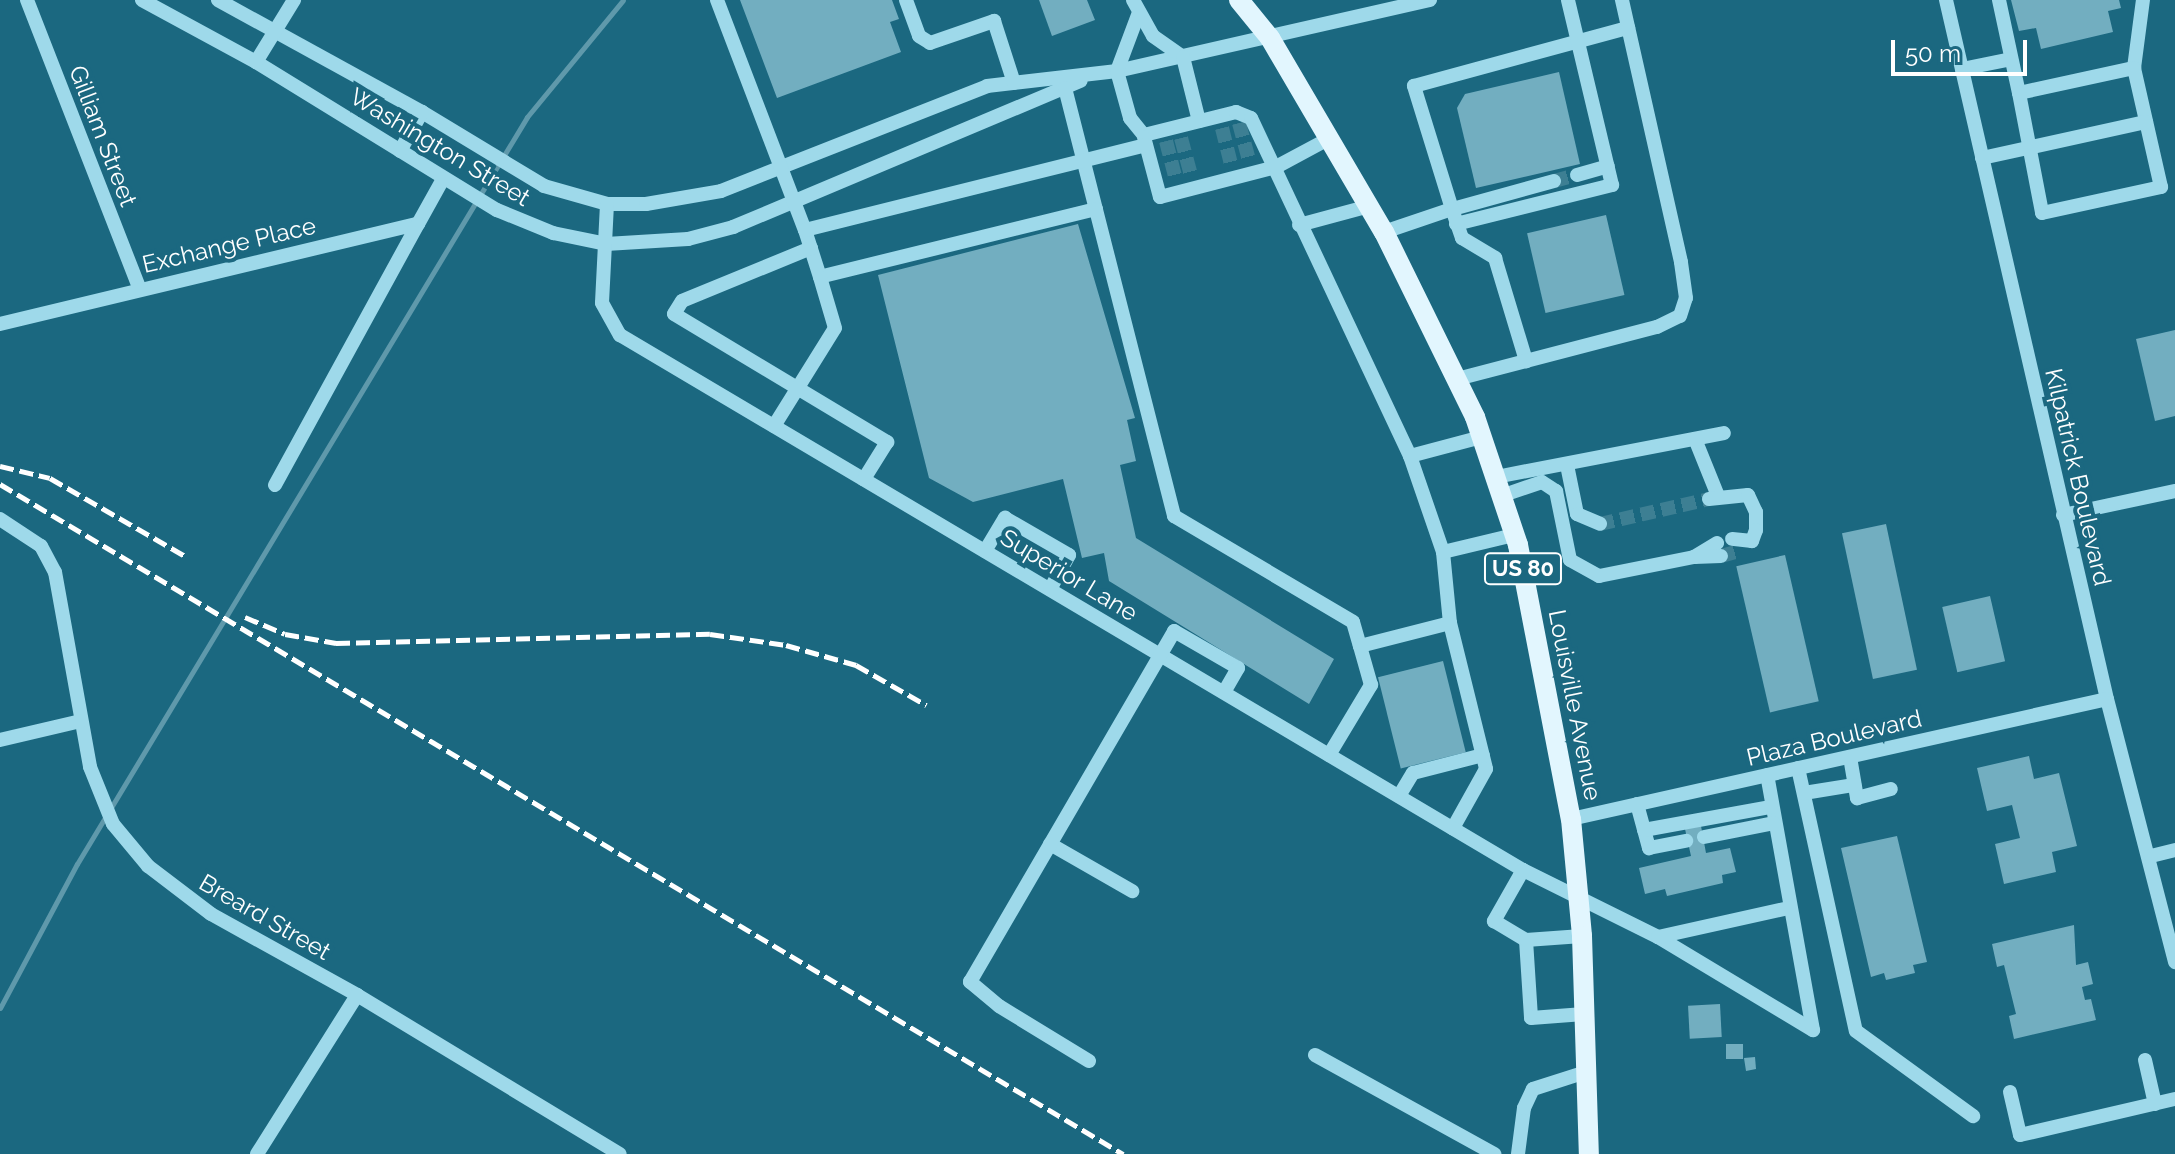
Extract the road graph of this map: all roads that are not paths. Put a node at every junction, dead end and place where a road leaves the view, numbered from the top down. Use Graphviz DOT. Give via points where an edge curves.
graph roads {
  1 [pos="27,0"];
  2 [pos="142,0"];
  3 [pos="218,0"];
  4 [pos="294,0"];
  5 [pos="717,0"];
  6 [pos="906,0"];
  7 [pos="1239,0"];
  8 [pos="1430,0"];
  9 [pos="1568,0"];
  10 [pos="1622,0"];
  11 [pos="1946,0"];
  12 [pos="1999,0"];
  13 [pos="2143,0"];
  14 [pos="1136,7"];
  15 [pos="1628,28"];
  16 [pos="277,32"];
  17 [pos="1270,38"];
  18 [pos="1579,42"];
  19 [pos="1183,57"];
  20 [pos="2011,59"];
  21 [pos="256,62"];
  22 [pos="2134,68"];
  23 [pos="1962,69"];
  24 [pos="1117,71"];
  25 [pos="1092,76"];
  26 [pos="1014,83"];
  27 [pos="1065,88"];
  28 [pos="2019,93"];
  29 [pos="422,112"];
  30 [pos="1199,121"];
  31 [pos="2146,122"];
  32 [pos="1330,138"];
  33 [pos="1145,140"];
  34 [pos="2030,149"];
  35 [pos="400,151"];
  36 [pos="1982,158"];
  37 [pos="1083,162"];
  38 [pos="1608,166"];
  39 [pos="779,167"];
  40 [pos="1276,167"];
  41 [pos="1577,175"];
  42 [pos="1554,181"];
  43 [pos="449,182"];
  44 [pos="794,198"];
  45 [pos="607,204"];
  46 [pos="1370,206"];
  47 [pos="1096,209"];
  48 [pos="1454,216"];
  49 [pos="418,224"];
  50 [pos="1299,225"];
  51 [pos="805,230"];
  52 [pos="1384,232"];
  53 [pos="606,244"];
  54 [pos="811,248"];
  55 [pos="820,277"];
  56 [pos="139,288"];
  57 [pos="0,324"];
  58 [pos="1526,361"];
  59 [pos="1457,379"];
  60 [pos="797,388"];
  61 [pos="774,426"];
  62 [pos="1724,433"];
  63 [pos="1482,437"];
  64 [pos="1695,439"];
  65 [pos="1410,456"];
  66 [pos="1567,465"];
  67 [pos="864,479"];
  68 [pos="275,485"];
  69 [pos="1498,486"];
  70 [pos="2175,491"];
  71 [pos="2063,515"];
  72 [pos="0,519"];
  73 [pos="1600,524"];
  74 [pos="1514,535"];
  75 [pos="985,551"];
  76 [pos="1443,552"];
  77 [pos="1050,589"];
  78 [pos="1450,623"];
  79 [pos="1360,646"];
  80 [pos="1160,654"];
  81 [pos="1224,692"];
  82 [pos="2107,699"];
  83 [pos="81,721"];
  84 [pos="0,740"];
  85 [pos="1329,755"];
  86 [pos="1483,755"];
  87 [pos="1850,757"];
  88 [pos="1798,768"];
  89 [pos="1767,775"];
  90 [pos="1854,785"];
  91 [pos="1891,789"];
  92 [pos="1804,793"];
  93 [pos="1399,796"];
  94 [pos="1637,804"];
  95 [pos="1772,815"];
  96 [pos="1571,819"];
  97 [pos="1453,828"];
  98 [pos="1644,830"];
  99 [pos="1704,837"];
  100 [pos="1686,841"];
  101 [pos="1050,844"];
  102 [pos="2175,850"];
  103 [pos="2151,856"];
  104 [pos="1523,870"];
  105 [pos="1132,891"];
  106 [pos="1580,902"];
  107 [pos="1789,908"];
  108 [pos="1582,936"];
  109 [pos="1658,937"];
  110 [pos="1526,940"];
  111 [pos="2175,962"];
  112 [pos="357,995"];
  113 [pos="1584,1014"];
  114 [pos="1315,1055"];
  115 [pos="2145,1060"];
  116 [pos="1089,1061"];
  117 [pos="1586,1072"];
  118 [pos="2010,1092"];
  119 [pos="2175,1099"];
  120 [pos="2155,1104"];
  121 [pos="1973,1116"];
  122 [pos="257,1154"];
  123 [pos="620,1154"];
  124 [pos="1494,1154"];
  125 [pos="1518,1154"];
  126 [pos="1589,1154"];
  1 -- 56 [label="street, Gilliam Street"];
  2 -- 21 [label="street, Washington Street"];
  3 -- 16 [label="street, Washington Street"];
  4 -- 16 [label="street"];
  5 -- 39 [label="street"];
  6 -- 26 [label="street" via="919,36 930,43 994,21"];
  7 -- 17 [label="main road, Louisville Avenue / US 80"];
  8 -- 17 [label="street, Washington Street"];
  9 -- 18 [label="street"];
  10 -- 15 [label="street"];
  11 -- 23 [label="street, Kilpatrick Boulevard"];
  12 -- 20 [label="street"];
  13 -- 22 [label="street"];
  14 -- 19 [label="street" via="1153,36"];
  14 -- 24 [label="street"];
  15 -- 18 [label="street"];
  15 -- 58 [label="street" via="1686,298 1680,316 1669,322"];
  16 -- 21 [label="street"];
  16 -- 29 [label="street, Washington Street"];
  17 -- 19 [label="street, Washington Street"];
  17 -- 32 [label="main road, Louisville Avenue / US 80"];
  18 -- 38 [label="street"];
  18 -- 48 [label="street" via="1414,86"];
  19 -- 24 [label="street, Washington Street"];
  19 -- 30 [label="street"];
  20 -- 23 [label="street"];
  20 -- 28 [label="street"];
  21 -- 35 [label="street, Washington Street"];
  22 -- 28 [label="street"];
  22 -- 31 [label="street"];
  23 -- 36 [label="street, Kilpatrick Boulevard"];
  24 -- 25 [label="street, Washington Street"];
  24 -- 33 [label="street" via="1130,118"];
  25 -- 26 [label="street, Washington Street"];
  25 -- 27 [label="street, Washington Street"];
  26 -- 39 [label="street, Washington Street" via="987,86"];
  27 -- 37 [label="street"];
  27 -- 44 [label="street, Washington Street"];
  28 -- 34 [label="street"];
  29 -- 35 [label="street"];
  29 -- 45 [label="street, Washington Street" via="544,186"];
  30 -- 33 [label="street"];
  30 -- 40 [label="street" via="1251,118"];
  31 -- 34 [label="street"];
  31 -- 34 [label="street" via="2161,187 2042,213"];
  32 -- 40 [label="street"];
  32 -- 46 [label="main road, Louisville Avenue / US 80"];
  33 -- 37 [label="street"];
  33 -- 40 [label="street" via="1160,197 1185,184 1251,167"];
  34 -- 36 [label="street"];
  35 -- 43 [label="street, Washington Street"];
  36 -- 71 [label="street, Kilpatrick Boulevard"];
  37 -- 47 [label="street"];
  37 -- 51 [label="street"];
  38 -- 41 [label="street"];
  38 -- 48 [label="street" via="1612,185"];
  39 -- 44 [label="street"];
  39 -- 45 [label="street, Washington Street" via="682,201"];
  40 -- 50 [label="street"];
  42 -- 48 [label="street"];
  43 -- 49 [label="street"];
  43 -- 53 [label="street, Washington Street" via="497,210 553,233"];
  44 -- 51 [label="street"];
  44 -- 53 [label="street, Washington Street" via="733,227 688,239"];
  45 -- 53 [label="street, Superior Lane"];
  46 -- 50 [label="street"];
  46 -- 52 [label="main road, Louisville Avenue / US 80"];
  47 -- 55 [label="street"];
  47 -- 79 [label="street" via="1174,516 1353,622"];
  48 -- 52 [label="street"];
  48 -- 58 [label="street" via="1462,238 1495,258"];
  49 -- 56 [label="street, Exchange Place"];
  49 -- 68 [label="street"];
  50 -- 65 [label="street"];
  51 -- 54 [label="street"];
  52 -- 59 [label="main road, Louisville Avenue / US 80"];
  53 -- 61 [label="street, Superior Lane" via="602,303 620,335"];
  54 -- 55 [label="street"];
  54 -- 60 [label="street" via="682,301 674,314"];
  55 -- 60 [label="street" via="835,328"];
  56 -- 57 [label="street, Exchange Place"];
  58 -- 59 [label="street"];
  59 -- 63 [label="main road, Louisville Avenue / US 80"];
  60 -- 61 [label="street"];
  60 -- 67 [label="street" via="887,442"];
  61 -- 67 [label="street, Superior Lane"];
  62 -- 64 [label="street"];
  63 -- 65 [label="street"];
  63 -- 69 [label="main road, Louisville Avenue / US 80"];
  64 -- 66 [label="street"];
  64 -- 69 [label="street" via="1714,498 1748,495 1756,512 1752,541 1694,557 1591,573 1570,560 1556,491 1542,482"];
  65 -- 76 [label="street"];
  66 -- 69 [label="street"];
  66 -- 73 [label="street" via="1577,514"];
  67 -- 75 [label="street, Superior Lane"];
  69 -- 74 [label="main road, Louisville Avenue / US 80"];
  70 -- 71 [label="street"];
  71 -- 82 [label="street, Kilpatrick Boulevard"];
  72 -- 83 [label="street, Breard Street" via="41,546 55,572"];
  74 -- 76 [label="street"];
  74 -- 96 [label="main road, Louisville Avenue / US 80"];
  75 -- 77 [label="street, Superior Lane"];
  75 -- 77 [label="street" via="1005,518 1069,555"];
  76 -- 78 [label="street"];
  77 -- 80 [label="street, Superior Lane"];
  78 -- 79 [label="street"];
  78 -- 86 [label="street"];
  79 -- 85 [label="street" via="1371,685"];
  80 -- 81 [label="street, Superior Lane"];
  80 -- 81 [label="street" via="1174,631 1238,668"];
  80 -- 101 [label="street"];
  81 -- 85 [label="street, Superior Lane"];
  82 -- 87 [label="street, Plaza Boulevard"];
  82 -- 103 [label="street, Kilpatrick Boulevard"];
  83 -- 84 [label="street"];
  83 -- 112 [label="street, Breard Street" via="94,780 123,838 148,866 211,914"];
  85 -- 93 [label="street, Superior Lane"];
  86 -- 93 [label="street" via="1413,773"];
  86 -- 97 [label="street" via="1486,769"];
  87 -- 88 [label="street, Plaza Boulevard"];
  87 -- 90 [label="street"];
  88 -- 89 [label="street, Plaza Boulevard"];
  88 -- 92 [label="street"];
  89 -- 94 [label="street, Plaza Boulevard"];
  89 -- 95 [label="street"];
  90 -- 91 [label="street" via="1857,798"];
  90 -- 92 [label="street"];
  92 -- 121 [label="street" via="1856,1031"];
  93 -- 97 [label="street, Superior Lane"];
  94 -- 96 [label="street, Plaza Boulevard"];
  94 -- 98 [label="street"];
  95 -- 98 [label="street"];
  95 -- 99 [label="street"];
  95 -- 107 [label="street"];
  96 -- 106 [label="main road, Louisville Avenue / US 80"];
  97 -- 104 [label="street, Superior Lane"];
  98 -- 100 [label="street" via="1649,848"];
  101 -- 105 [label="street"];
  101 -- 116 [label="street" via="970,982"];
  102 -- 103 [label="street"];
  103 -- 111 [label="street, Kilpatrick Boulevard"];
  104 -- 106 [label="street, Superior Lane"];
  104 -- 110 [label="street" via="1494,921"];
  106 -- 108 [label="main road, Louisville Avenue / US 80"];
  106 -- 109 [label="street, Superior Lane"];
  107 -- 109 [label="street"];
  107 -- 109 [label="street, Superior Lane" via="1813,1030"];
  108 -- 110 [label="street"];
  108 -- 113 [label="main road, Louisville Avenue / US 80"];
  110 -- 113 [label="street" via="1531,1018"];
  112 -- 122 [label="street"];
  112 -- 123 [label="street, Breard Street"];
  113 -- 117 [label="main road, Louisville Avenue / US 80"];
  114 -- 124 [label="street"];
  115 -- 120 [label="street"];
  117 -- 125 [label="street" via="1533,1089 1524,1108"];
  117 -- 126 [label="main road, Louisville Avenue / US 80"];
  118 -- 120 [label="street" via="2020,1135"];
  119 -- 120 [label="street"];
}
